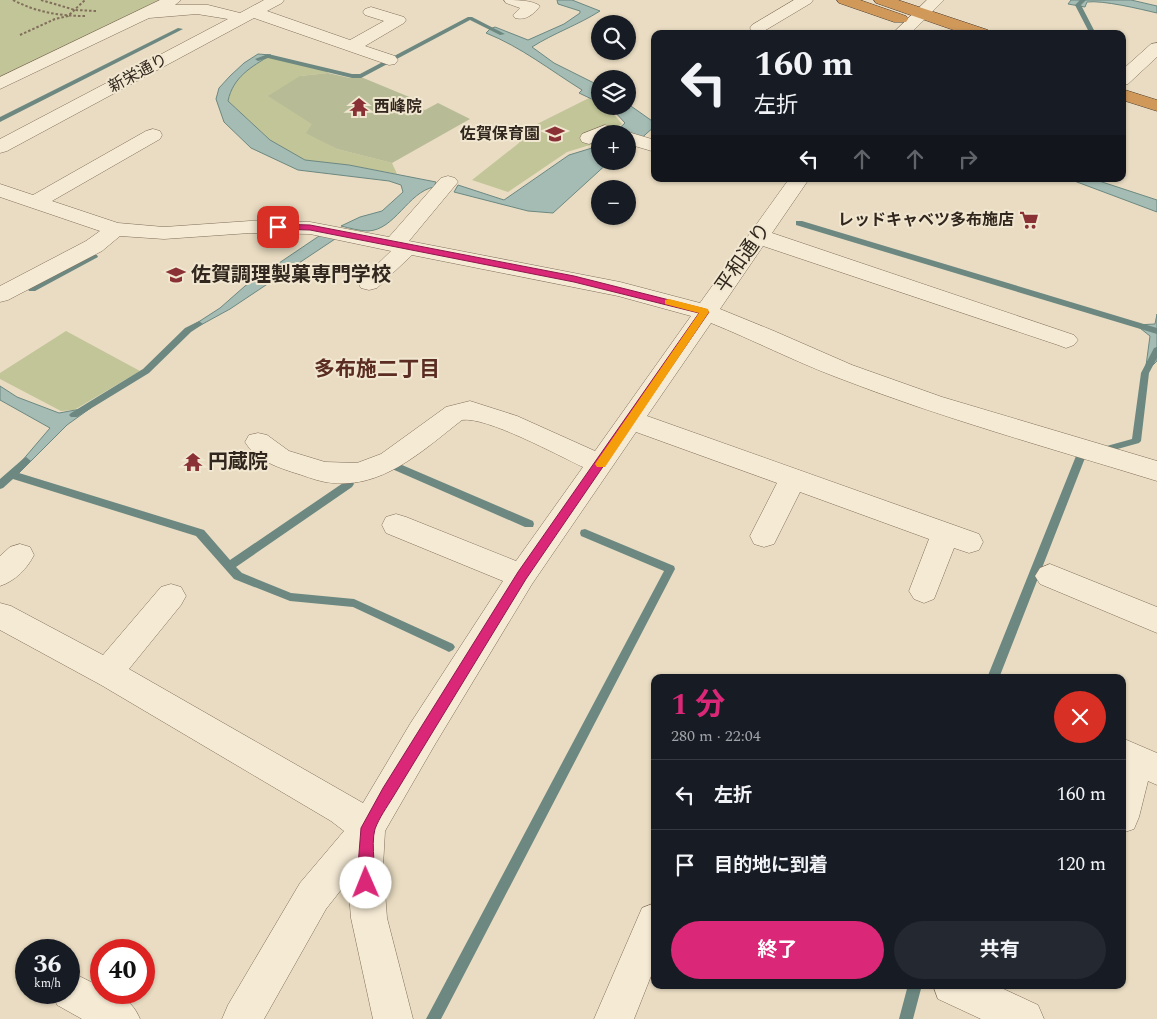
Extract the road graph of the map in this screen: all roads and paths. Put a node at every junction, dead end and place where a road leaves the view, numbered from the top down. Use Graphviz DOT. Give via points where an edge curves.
graph roads {
  1 [pos="13,0"];
  2 [pos="41,0"];
  3 [pos="86,0"];
  4 [pos="173,0"];
  5 [pos="276,0"];
  6 [pos="512,0"];
  7 [pos="805,0"];
  8 [pos="845,0"];
  9 [pos="882,0"];
  10 [pos="936,0"];
  11 [pos="212,5"];
  12 [pos="75,10"];
  13 [pos="100,11"];
  14 [pos="372,12"];
  15 [pos="246,15"];
  16 [pos="521,15"];
  17 [pos="68,16"];
  18 [pos="87,16"];
  19 [pos="911,24"];
  20 [pos="114,28"];
  21 [pos="758,28"];
  22 [pos="931,30"];
  23 [pos="954,30"];
  24 [pos="20,35"];
  25 [pos="352,46"];
  26 [pos="1157,48"];
  27 [pos="389,60"];
  28 [pos="1126,76"];
  29 [pos="1126,81"];
  30 [pos="0,84"];
  31 [pos="1157,92"];
  32 [pos="1126,95"];
  33 [pos="1157,106"];
  34 [pos="153,135"];
  35 [pos="0,147"];
  36 [pos="797,182"];
  37 [pos="445,187"];
  38 [pos="0,190"];
  39 [pos="35,202"];
  40 [pos="115,229"];
  41 [pos="758,235"];
  42 [pos="401,245"];
  43 [pos="369,283"];
  44 [pos="0,295"];
  45 [pos="705,312"];
  46 [pos="1066,340"];
  47 [pos="631,420"];
  48 [pos="258,442"];
  49 [pos="600,464"];
  50 [pos="1157,470"];
  51 [pos="793,478"];
  52 [pos="396,525"];
  53 [pos="764,536"];
  54 [pos="20,555"];
  55 [pos="0,574"];
  56 [pos="522,576"];
  57 [pos="1050,576"];
  58 [pos="924,592"];
  59 [pos="171,596"];
  60 [pos="0,615"];
  61 [pos="1157,620"];
  62 [pos="112,675"];
  63 [pos="1139,760"];
  64 [pos="1126,804"];
  65 [pos="368,828"];
  66 [pos="651,931"];
  67 [pos="960,989"];
  68 [pos="80,996"];
  69 [pos="120,1019"];
  70 [pos="242,1019"];
  71 [pos="393,1019"];
  72 [pos="614,1019"];
  73 [pos="1024,1019"];
  1 -- 17 [label="path" via="48,13"];
  2 -- 12 [label="path"];
  3 -- 12 [label="path"];
  4 -- 20 [label="street"];
  5 -- 15 [label="street, 新栄通り"];
  6 -- 16 [label="street" via="532,6"];
  7 -- 21 [label="street"];
  8 -- 19 [label="highway"];
  9 -- 19 [label="highway"];
  10 -- 19 [label="street"];
  11 -- 15 [label="street"];
  11 -- 20 [label="street" via="203,10 174,9"];
  12 -- 13 [label="path"];
  12 -- 17 [label="path"];
  14 -- 25 [label="street" via="398,20"];
  15 -- 25 [label="street"];
  15 -- 35 [label="street, 新栄通り"];
  17 -- 18 [label="path"];
  17 -- 24 [label="path"];
  19 -- 22 [label="highway"];
  19 -- 23 [label="highway"];
  20 -- 30 [label="street"];
  25 -- 27 [label="street"];
  26 -- 28 [label="street"];
  29 -- 31 [label="highway"];
  32 -- 33 [label="highway"];
  34 -- 39 [label="street"];
  36 -- 41 [label="street, 平和通り"];
  37 -- 42 [label="street"];
  38 -- 39 [label="street"];
  39 -- 40 [label="street"];
  40 -- 42 [label="street" via="164,232 278,227 324,230"];
  40 -- 44 [label="street" via="94,246"];
  41 -- 45 [label="street, 平和通り"];
  41 -- 46 [label="street"];
  42 -- 43 [label="street"];
  42 -- 45 [label="street" via="574,279"];
  45 -- 47 [label="street, 平和通り"];
  45 -- 50 [label="street" via="843,371 933,403"];
  47 -- 49 [label="street, 平和通り"];
  47 -- 51 [label="street"];
  48 -- 49 [label="street" via="280,458 325,472 358,473 390,460 455,413 470,410 508,422"];
  49 -- 56 [label="street, 平和通り"];
  51 -- 53 [label="street"];
  51 -- 58 [label="street" via="957,538"];
  52 -- 56 [label="street"];
  54 -- 55 [label="street"];
  56 -- 65 [label="street, 平和通り"];
  57 -- 61 [label="street"];
  59 -- 62 [label="street" via="115,662"];
  60 -- 62 [label="street"];
  62 -- 65 [label="street" via="344,809"];
  63 -- 64 [label="street"];
  65 -- 70 [label="street" via="313,896"];
  65 -- 71 [label="street, 平和通り" via="365,866 369,918"];
  66 -- 72 [label="street"];
  67 -- 73 [label="street"];
  68 -- 69 [label="street"];
}
